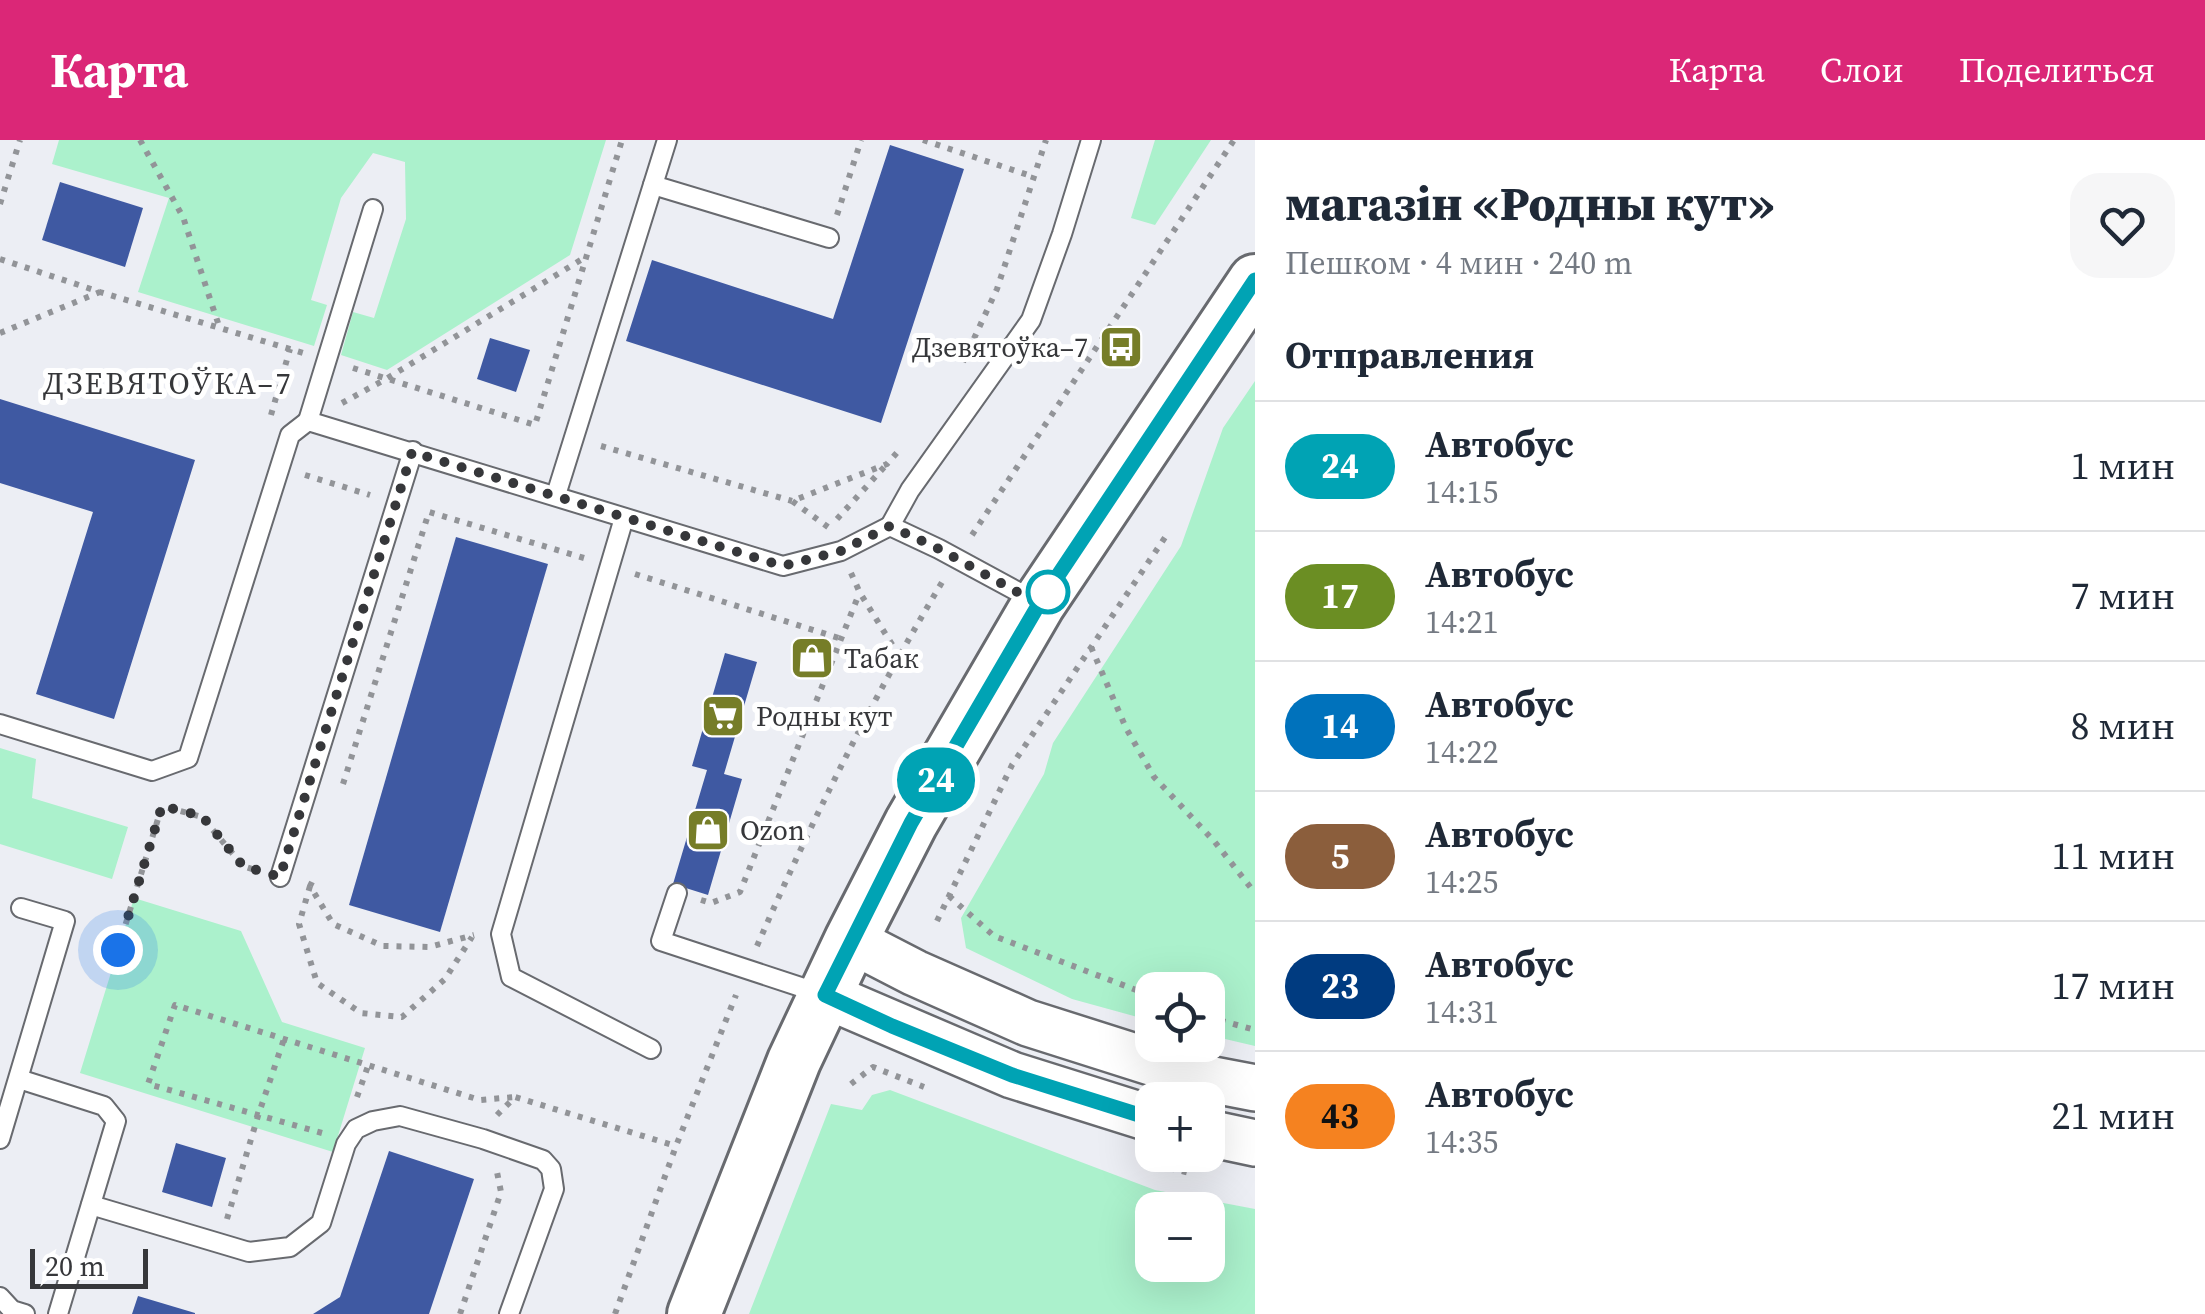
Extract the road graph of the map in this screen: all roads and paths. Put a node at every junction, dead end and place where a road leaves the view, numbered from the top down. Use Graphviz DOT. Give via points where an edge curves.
graph roads {
  1 [pos="20,140"];
  2 [pos="140,140"];
  3 [pos="622,140"];
  4 [pos="667,140"];
  5 [pos="861,140"];
  6 [pos="923,140"];
  7 [pos="1046,140"];
  8 [pos="1091,140"];
  9 [pos="1234,140"];
  10 [pos="1034,177"];
  11 [pos="652,185"];
  12 [pos="0,204"];
  13 [pos="372,209"];
  14 [pos="829,238"];
  15 [pos="586,258"];
  16 [pos="0,259"];
  17 [pos="1255,280"];
  18 [pos="100,292"];
  19 [pos="219,327"];
  20 [pos="0,333"];
  21 [pos="326,359"];
  22 [pos="386,379"];
  23 [pos="955,380"];
  24 [pos="308,420"];
  25 [pos="535,426"];
  26 [pos="911,438"];
  27 [pos="574,439"];
  28 [pos="412,452"];
  29 [pos="887,464"];
  30 [pos="279,468"];
  31 [pos="556,496"];
  32 [pos="792,501"];
  33 [pos="396,502"];
  34 [pos="429,512"];
  35 [pos="624,518"];
  36 [pos="890,526"];
  37 [pos="830,528"];
  38 [pos="1168,533"];
  39 [pos="841,551"];
  40 [pos="956,558"];
  41 [pos="586,559"];
  42 [pos="630,573"];
  43 [pos="860,593"];
  44 [pos="1039,604"];
  45 [pos="842,639"];
  46 [pos="1091,648"];
  47 [pos="898,654"];
  48 [pos="0,724"];
  49 [pos="340,792"];
  50 [pos="316,867"];
  51 [pos="280,877"];
  52 [pos="310,886"];
  53 [pos="1255,893"];
  54 [pos="677,894"];
  55 [pos="949,896"];
  56 [pos="21,908"];
  57 [pos="937,921"];
  58 [pos="851,940"];
  59 [pos="118,950"];
  60 [pos="746,970"];
  61 [pos="1135,990"];
  62 [pos="825,995"];
  63 [pos="1225,1022"];
  64 [pos="1255,1030"];
  65 [pos="284,1039"];
  66 [pos="651,1049"];
  67 [pos="368,1066"];
  68 [pos="20,1079"];
  69 [pos="1255,1088"];
  70 [pos="515,1097"];
  71 [pos="356,1101"];
  72 [pos="1135,1114"];
  73 [pos="258,1116"];
  74 [pos="330,1135"];
  75 [pos="1225,1137"];
  76 [pos="0,1139"];
  77 [pos="483,1139"];
  78 [pos="1255,1143"];
  79 [pos="676,1146"];
  80 [pos="91,1205"];
  81 [pos="226,1223"];
  82 [pos="0,1297"];
  83 [pos="25,1314"];
  84 [pos="58,1314"];
  85 [pos="508,1314"];
  86 [pos="615,1314"];
  87 [pos="694,1314"];
  1 -- 12 [label="path"];
  2 -- 19 [label="path" via="183,216"];
  3 -- 15 [label="path"];
  4 -- 11 [label="lane"];
  5 -- 14 [label="path"];
  6 -- 10 [label="path"];
  7 -- 10 [label="path"];
  8 -- 36 [label="lane" via="1031,320"];
  9 -- 40 [label="path"];
  10 -- 23 [label="path" via="997,289"];
  11 -- 14 [label="lane"];
  11 -- 27 [label="lane"];
  13 -- 21 [label="lane"];
  15 -- 22 [label="path"];
  15 -- 25 [label="path"];
  16 -- 18 [label="path"];
  17 -- 44 [label="main road"];
  18 -- 19 [label="path"];
  18 -- 20 [label="path"];
  19 -- 21 [label="path"];
  21 -- 22 [label="path"];
  21 -- 24 [label="lane"];
  22 -- 24 [label="path"];
  22 -- 25 [label="path"];
  24 -- 28 [label="lane"];
  24 -- 30 [label="lane" via="290,435"];
  25 -- 27 [label="path"];
  26 -- 29 [label="path"];
  27 -- 31 [label="lane"];
  27 -- 32 [label="path"];
  28 -- 31 [label="lane"];
  28 -- 33 [label="lane"];
  29 -- 32 [label="path"];
  29 -- 37 [label="path"];
  30 -- 33 [label="path"];
  30 -- 48 [label="lane" via="188,758 152,771"];
  31 -- 35 [label="lane"];
  32 -- 37 [label="path"];
  33 -- 34 [label="path"];
  33 -- 51 [label="lane"];
  34 -- 41 [label="path"];
  34 -- 49 [label="path"];
  35 -- 39 [label="lane" via="783,566"];
  35 -- 66 [label="lane" via="501,934 511,977"];
  36 -- 39 [label="lane"];
  36 -- 40 [label="lane"];
  37 -- 39 [label="path"];
  38 -- 46 [label="path"];
  39 -- 43 [label="path"];
  40 -- 44 [label="lane"];
  40 -- 47 [label="path"];
  42 -- 45 [label="path"];
  43 -- 45 [label="path"];
  43 -- 47 [label="path"];
  44 -- 58 [label="main road"];
  45 -- 54 [label="path" via="740,892 712,903"];
  46 -- 53 [label="path" via="1154,777"];
  46 -- 55 [label="path" via="1012,765"];
  47 -- 60 [label="path"];
  50 -- 52 [label="path"];
  51 -- 52 [label="path"];
  51 -- 59 [label="path" via="243,866 202,816 162,806"];
  52 -- 52 [label="path" via="299,924 318,983 361,1013 402,1017 445,978 474,935 429,947 382,946 333,924"];
  54 -- 60 [label="lane" via="661,941"];
  55 -- 57 [label="path"];
  55 -- 61 [label="path" via="994,936"];
  56 -- 68 [label="lane" via="65,921"];
  58 -- 62 [label="main road"];
  58 -- 69 [label="street" via="1028,1024"];
  60 -- 62 [label="lane"];
  60 -- 79 [label="path"];
  62 -- 72 [label="street" via="1012,1075"];
  62 -- 87 [label="main road"];
  63 -- 64 [label="path"];
  65 -- 67 [label="path"];
  65 -- 73 [label="path"];
  65 -- 73 [label="path" via="174,1006 148,1084"];
  67 -- 70 [label="path" via="480,1100"];
  67 -- 71 [label="path"];
  68 -- 76 [label="lane"];
  68 -- 80 [label="lane" via="104,1106 116,1121"];
  70 -- 77 [label="path" via="488,1122"];
  70 -- 79 [label="path"];
  73 -- 74 [label="path"];
  73 -- 81 [label="path"];
  75 -- 78 [label="street"];
  77 -- 80 [label="lane" via="400,1116 356,1129 321,1223 290,1246 249,1252"];
  77 -- 85 [label="lane" via="543,1160 554,1189"];
  79 -- 86 [label="path"];
  80 -- 84 [label="lane"];
  82 -- 83 [label="lane"];
}
